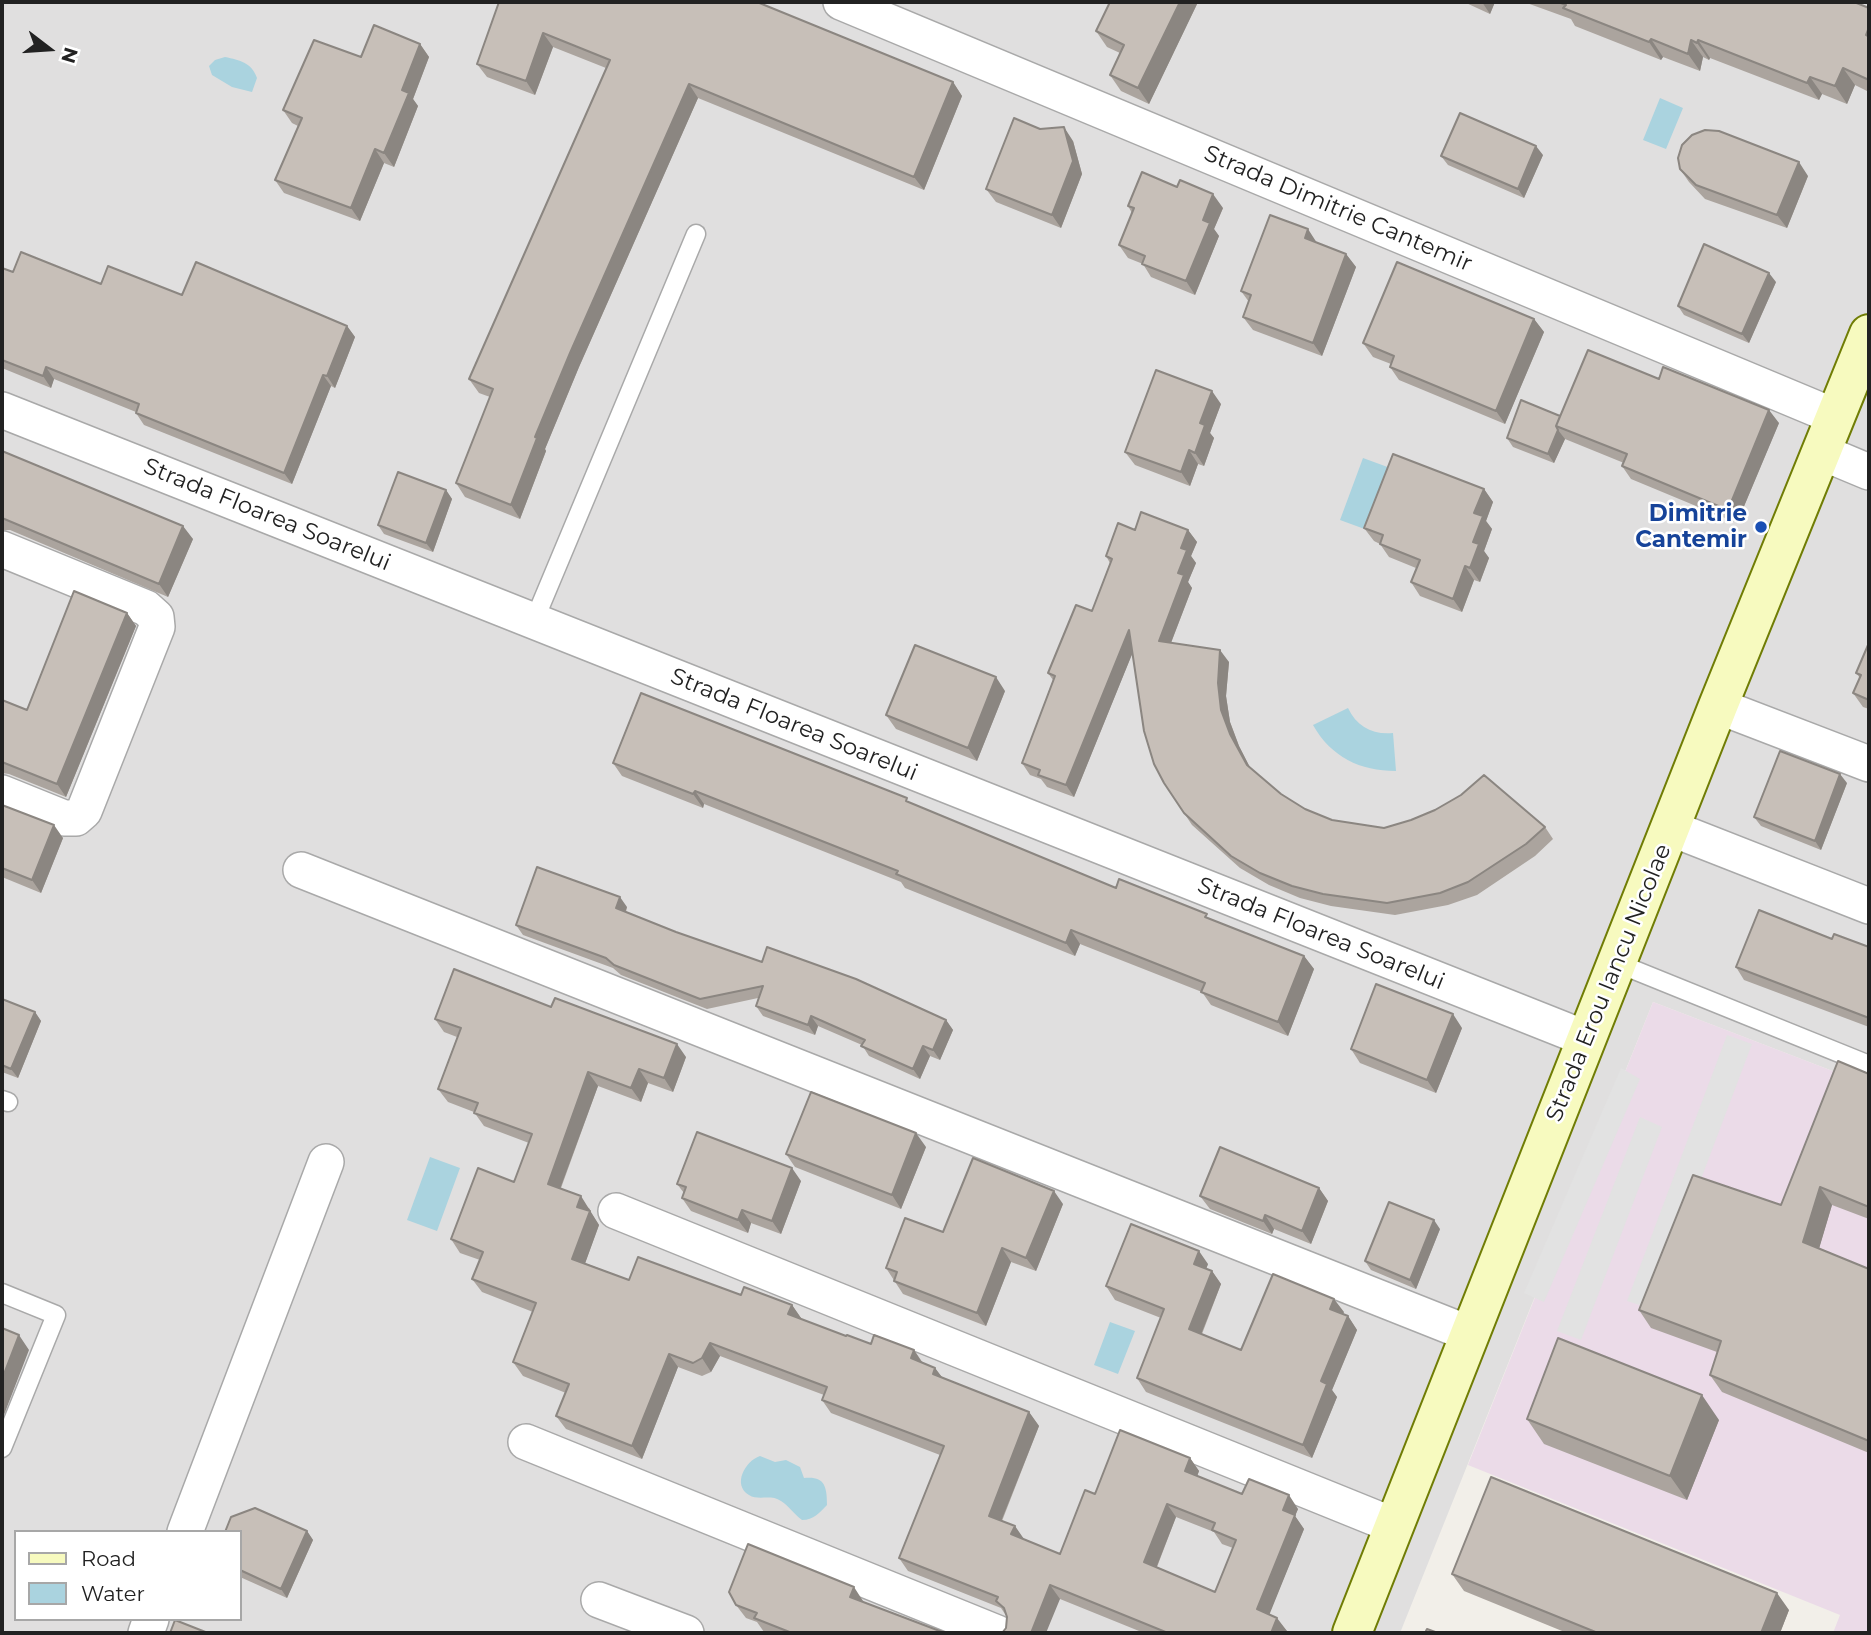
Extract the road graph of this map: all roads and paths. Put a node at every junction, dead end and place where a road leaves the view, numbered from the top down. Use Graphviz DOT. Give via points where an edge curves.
graph roads {
  1 [pos="841,2"];
  2 [pos="884,10"];
  3 [pos="696,234"];
  4 [pos="1869,334"];
  5 [pos="2,410"];
  6 [pos="1836,416"];
  7 [pos="1821,452"];
  8 [pos="1869,472"];
  9 [pos="2,549"];
  10 [pos="534,621"];
  11 [pos="1718,706"];
  12 [pos="1869,764"];
  13 [pos="2,793"];
  14 [pos="1670,828"];
  15 [pos="301,870"];
  16 [pos="1869,906"];
  17 [pos="1617,963"];
  18 [pos="1587,1039"];
  19 [pos="1869,1065"];
  20 [pos="326,1162"];
  21 [pos="616,1211"];
  22 [pos="2,1293"];
  23 [pos="1470,1334"];
  24 [pos="526,1442"];
  25 [pos="2,1448"];
  26 [pos="1395,1526"];
  27 [pos="186,1530"];
  28 [pos="599,1600"];
  29 [pos="685,1633"];
  30 [pos="997,1633"];
  31 [pos="1352,1633"];
  1 -- 2 [label="street, Strada Dimitrie Cantemir"];
  2 -- 6 [label="street, Strada Dimitrie Cantemir"];
  3 -- 10 [label="lane"];
  4 -- 6 [label="street, Strada Erou Iancu Nicolae"];
  5 -- 10 [label="street, Strada Floarea Soarelui"];
  6 -- 7 [label="street, Strada Erou Iancu Nicolae"];
  7 -- 8 [label="street"];
  7 -- 11 [label="street, Strada Erou Iancu Nicolae"];
  9 -- 13 [label="street" via="146,608 156,617 157,627 84,811 76,818 64,818"];
  10 -- 18 [label="street, Strada Floarea Soarelui"];
  11 -- 12 [label="street"];
  11 -- 14 [label="street, Strada Erou Iancu Nicolae"];
  14 -- 16 [label="street"];
  14 -- 17 [label="street, Strada Erou Iancu Nicolae"];
  15 -- 23 [label="street"];
  17 -- 18 [label="street, Strada Erou Iancu Nicolae"];
  17 -- 19 [label="lane"];
  18 -- 23 [label="street, Strada Erou Iancu Nicolae"];
  20 -- 27 [label="street"];
  21 -- 26 [label="street"];
  22 -- 25 [label="lane" via="56,1315"];
  23 -- 26 [label="street, Strada Erou Iancu Nicolae"];
  24 -- 30 [label="street"];
  26 -- 31 [label="street, Strada Erou Iancu Nicolae"];
  28 -- 29 [label="street"];
}
